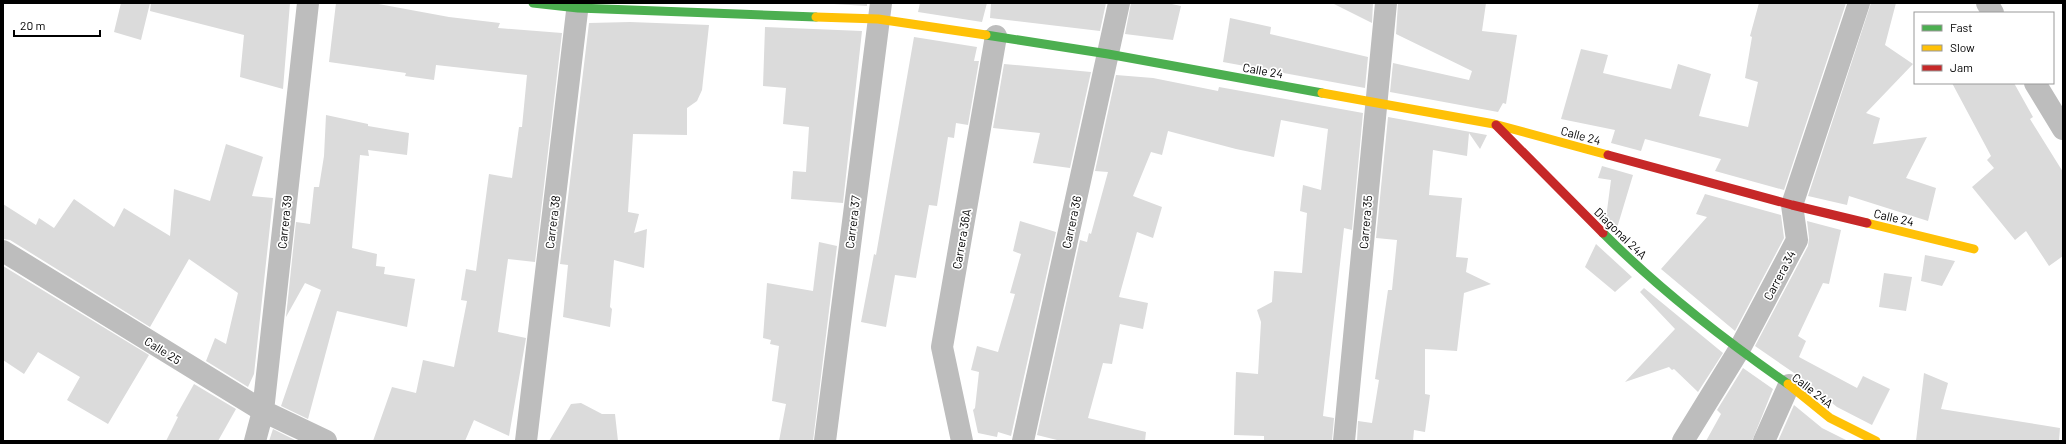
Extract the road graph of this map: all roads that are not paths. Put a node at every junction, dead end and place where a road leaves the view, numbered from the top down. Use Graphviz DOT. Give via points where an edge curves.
graph roads {
  1 [pos="308,3"];
  2 [pos="533,3"];
  3 [pos="1119,3"];
  4 [pos="1386,3"];
  5 [pos="1859,3"];
  6 [pos="1987,3"];
  7 [pos="578,6"];
  8 [pos="880,11"];
  9 [pos="1992,12"];
  10 [pos="996,36"];
  11 [pos="1108,54"];
  12 [pos="2036,84"];
  13 [pos="1376,103"];
  14 [pos="1494,124"];
  15 [pos="2063,129"];
  16 [pos="1792,205"];
  17 [pos="1974,249"];
  18 [pos="3,251"];
  19 [pos="1739,350"];
  20 [pos="1789,385"];
  21 [pos="263,412"];
  22 [pos="255,441"];
  23 [pos="326,441"];
  24 [pos="526,441"];
  25 [pos="825,441"];
  26 [pos="962,441"];
  27 [pos="1023,441"];
  28 [pos="1344,441"];
  29 [pos="1683,441"];
  30 [pos="1764,441"];
  31 [pos="1876,441"];
  1 -- 21 [label="street, Carrera 39"];
  2 -- 7 [label="street, Calle 24"];
  3 -- 11 [label="street, Carrera 36"];
  4 -- 13 [label="street, Carrera 35"];
  5 -- 16 [label="street, Carrera 34"];
  6 -- 9 [label="street"];
  7 -- 8 [label="street, Calle 24"];
  7 -- 24 [label="street, Carrera 38"];
  8 -- 10 [label="street, Calle 24"];
  8 -- 25 [label="street, Carrera 37"];
  10 -- 11 [label="street, Calle 24"];
  10 -- 26 [label="street, Carrera 36A" via="942,347"];
  11 -- 13 [label="street, Calle 24"];
  11 -- 27 [label="street, Carrera 36"];
  12 -- 15 [label="street"];
  13 -- 14 [label="street, Calle 24"];
  13 -- 28 [label="street, Carrera 35"];
  14 -- 16 [label="street, Calle 24"];
  14 -- 19 [label="street, Diagonal 24A" via="1628,258"];
  16 -- 17 [label="street, Calle 24"];
  16 -- 19 [label="street, Carrera 34" via="1797,240"];
  18 -- 21 [label="street, Calle 25"];
  19 -- 20 [label="street, Calle 24A"];
  19 -- 29 [label="street, Carrera 34"];
  20 -- 30 [label="street"];
  20 -- 31 [label="street, Calle 24A" via="1830,418"];
  21 -- 22 [label="street, Carrera 39"];
  21 -- 23 [label="street, Calle 25"];
}
